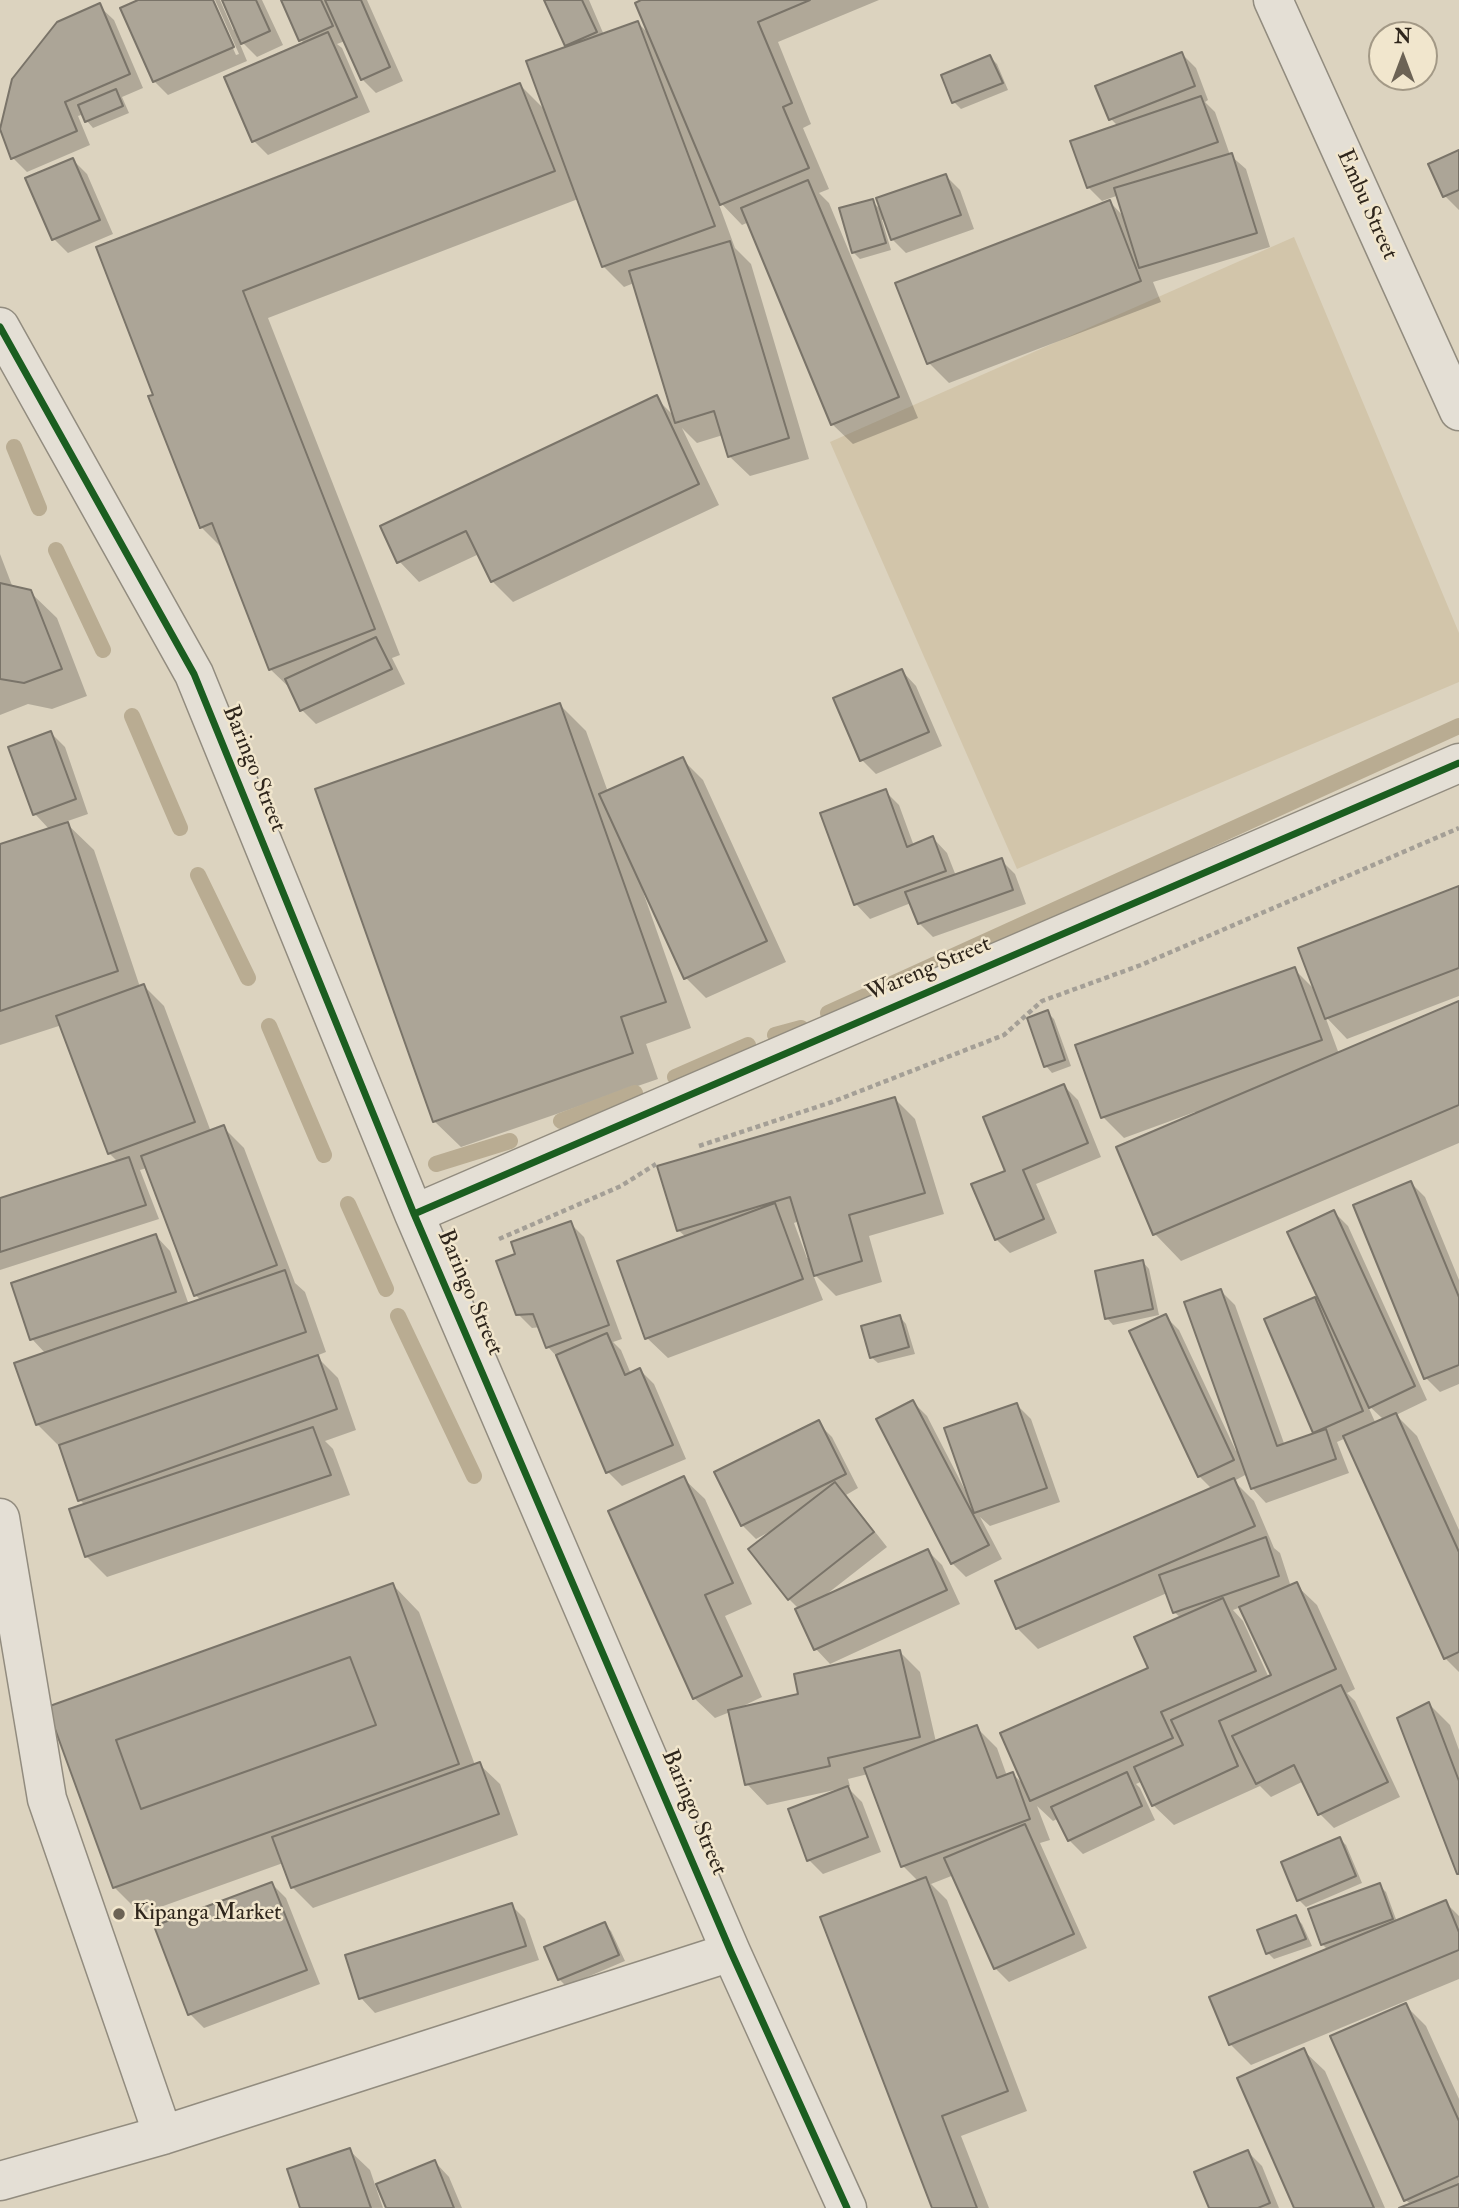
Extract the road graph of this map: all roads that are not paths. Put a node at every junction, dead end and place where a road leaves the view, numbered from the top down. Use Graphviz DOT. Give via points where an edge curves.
graph roads {
  1 [pos="1273,0"];
  2 [pos="0,327"];
  3 [pos="1457,403"];
  4 [pos="1459,763"];
  5 [pos="414,1214"];
  6 [pos="0,1518"];
  7 [pos="731,1952"];
  8 [pos="163,2135"];
  9 [pos="0,2181"];
  10 [pos="847,2208"];
  1 -- 3 [label="street, Embu Street"];
  2 -- 5 [label="street, Baringo Street" via="194,674"];
  4 -- 5 [label="street, Wareng Street"];
  5 -- 7 [label="street, Baringo Street"];
  6 -- 8 [label="street" via="47,1800"];
  7 -- 8 [label="street"];
  7 -- 10 [label="street, Baringo Street"];
  8 -- 9 [label="street"];
}
